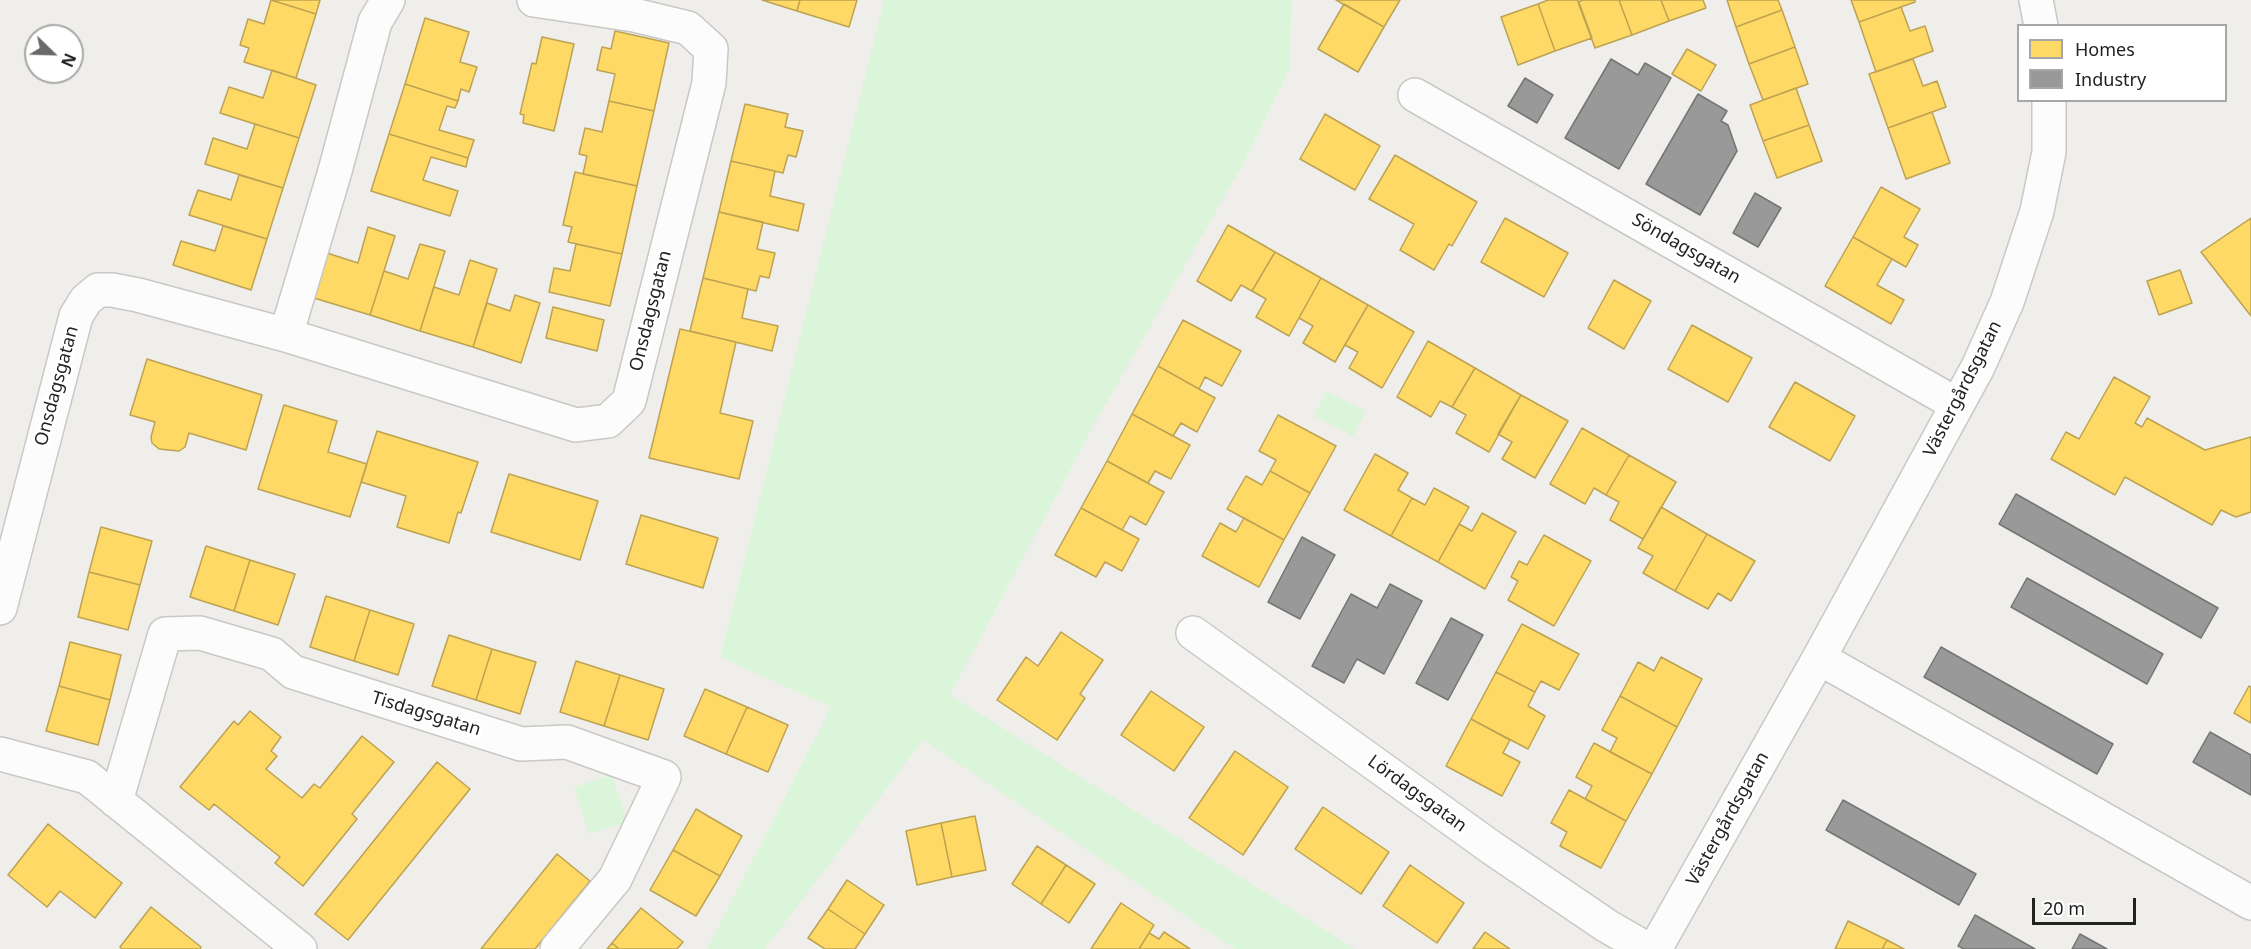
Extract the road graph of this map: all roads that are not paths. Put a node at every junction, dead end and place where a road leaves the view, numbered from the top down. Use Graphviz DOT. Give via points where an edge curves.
graph roads {
  1 [pos="388,0"];
  2 [pos="534,0"];
  3 [pos="2036,0"];
  4 [pos="2042,24"];
  5 [pos="1415,95"];
  6 [pos="2049,102"];
  7 [pos="286,334"];
  8 [pos="1956,404"];
  9 [pos="0,608"];
  10 [pos="1193,633"];
  11 [pos="1819,658"];
  12 [pos="0,754"];
  13 [pos="116,801"];
  14 [pos="2251,903"];
  15 [pos="300,949"];
  16 [pos="557,949"];
  17 [pos="1647,949"];
  18 [pos="1655,949"];
  1 -- 7 [label="street" via="375,22"];
  2 -- 7 [label="street, Onsdagsgatan" via="634,15 688,28 711,49 709,83 628,400 608,421 576,425"];
  3 -- 4 [label="street"];
  5 -- 8 [label="street, Söndagsgatan"];
  6 -- 8 [label="street, Västergårdsgatan" via="2049,152 2029,240 1988,345"];
  7 -- 9 [label="street, Onsdagsgatan" via="112,290 98,290 86,300 73,325"];
  8 -- 11 [label="street, Västergårdsgatan"];
  10 -- 17 [label="street, Lördagsgatan" via="1492,848"];
  11 -- 14 [label="street"];
  11 -- 18 [label="street, Västergårdsgatan"];
  12 -- 13 [label="street" via="87,777"];
  13 -- 15 [label="street"];
  13 -- 16 [label="street, Tisdagsgatan" via="165,634 200,633 272,654 293,672 521,744 567,742 664,777 615,879"];
}
